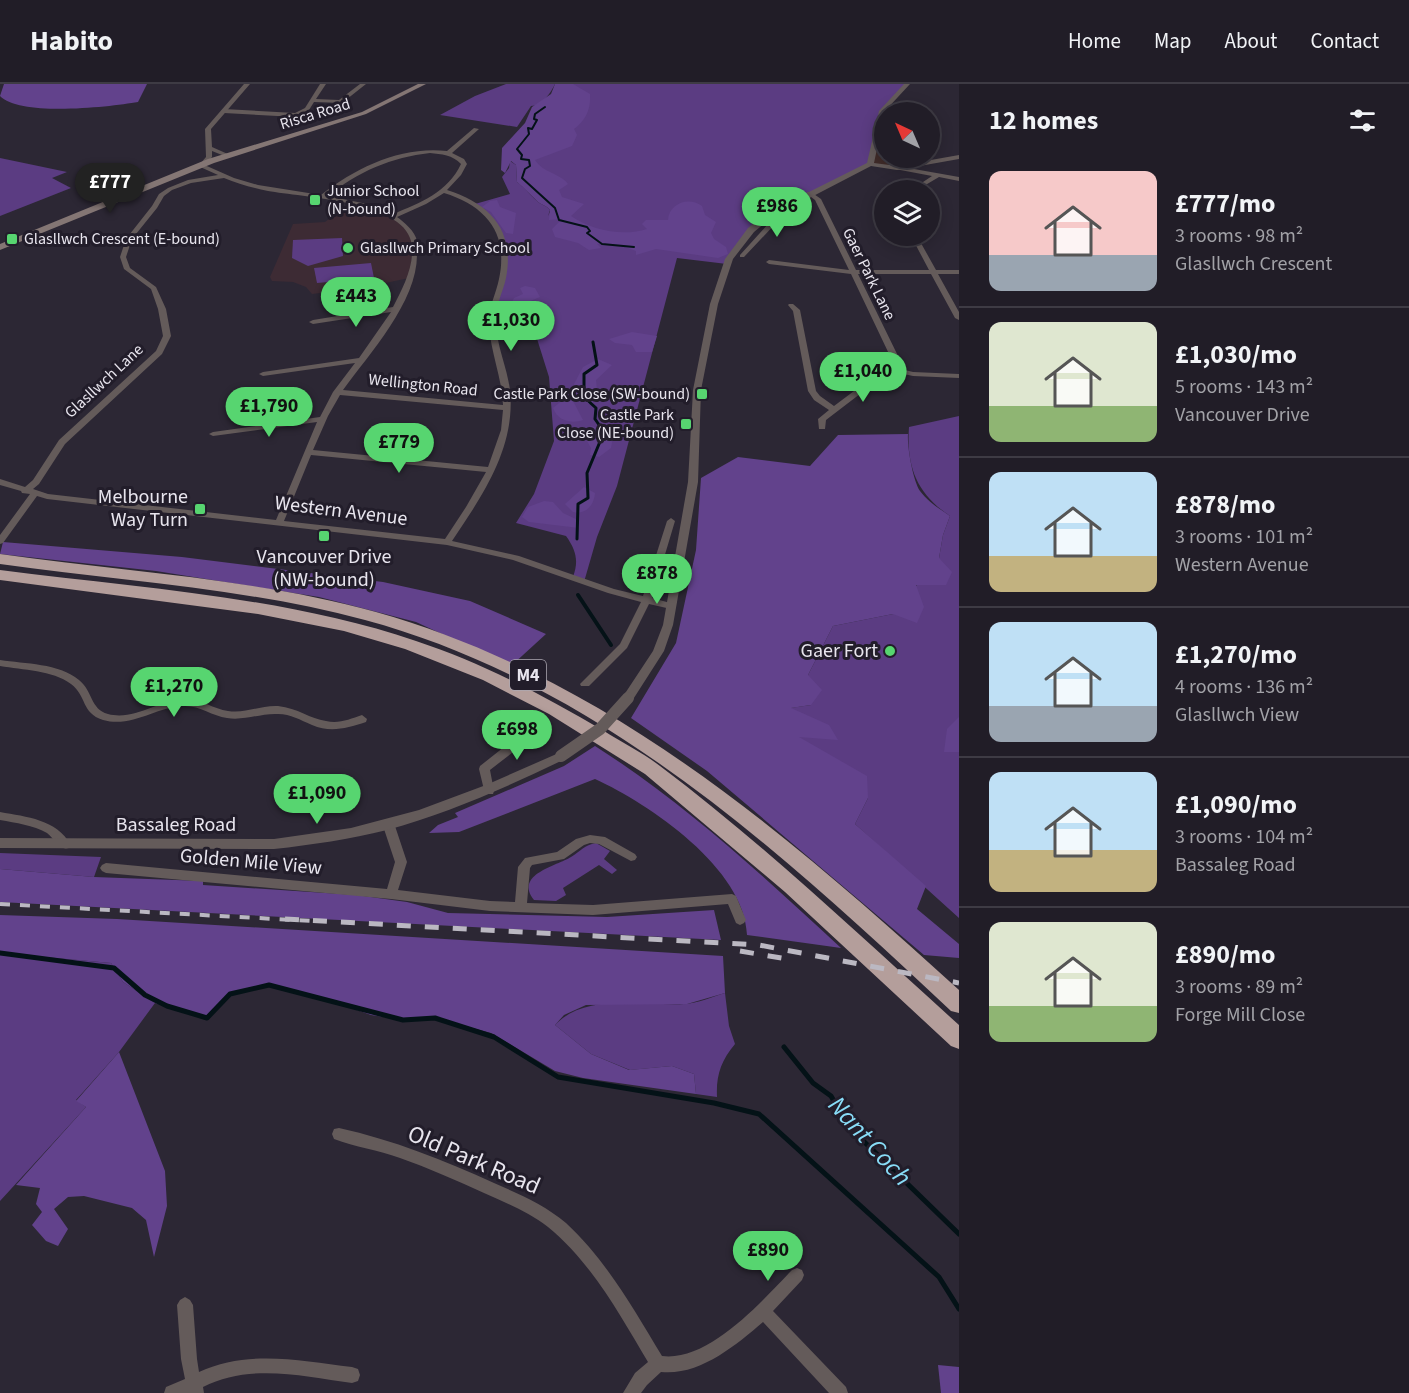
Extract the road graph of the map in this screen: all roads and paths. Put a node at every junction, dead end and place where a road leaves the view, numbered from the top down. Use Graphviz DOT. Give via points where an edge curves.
graph roads {
  1 [pos="247,84"];
  2 [pos="323,84"];
  3 [pos="363,84"];
  4 [pos="423,84"];
  5 [pos="907,84"];
  6 [pos="314,100"];
  7 [pos="224,111"];
  8 [pos="476,129"];
  9 [pos="210,148"];
  10 [pos="447,154"];
  11 [pos="227,155"];
  12 [pos="959,157"];
  13 [pos="940,160"];
  14 [pos="205,163"];
  15 [pos="870,164"];
  16 [pos="874,165"];
  17 [pos="897,168"];
  18 [pos="938,175"];
  19 [pos="224,176"];
  20 [pos="959,179"];
  21 [pos="930,180"];
  22 [pos="443,191"];
  23 [pos="809,193"];
  24 [pos="322,197"];
  25 [pos="393,216"];
  26 [pos="768,216"];
  27 [pos="920,246"];
  28 [pos="0,247"];
  29 [pos="742,256"];
  30 [pos="769,262"];
  31 [pos="853,272"];
  32 [pos="934,272"];
  33 [pos="959,272"];
  34 [pos="791,305"];
  35 [pos="396,309"];
  36 [pos="959,318"];
  37 [pos="313,322"];
  38 [pos="360,360"];
  39 [pos="887,369"];
  40 [pos="262,374"];
  41 [pos="959,376"];
  42 [pos="337,392"];
  43 [pos="506,408"];
  44 [pos="834,409"];
  45 [pos="322,418"];
  46 [pos="822,427"];
  47 [pos="213,435"];
  48 [pos="310,452"];
  49 [pos="490,470"];
  50 [pos="0,482"];
  51 [pos="30,492"];
  52 [pos="671,521"];
  53 [pos="279,522"];
  54 [pos="0,541"];
  55 [pos="447,542"];
  56 [pos="0,559"];
  57 [pos="0,575"];
  58 [pos="646,601"];
  59 [pos="671,606"];
  60 [pos="0,663"];
  61 [pos="585,684"];
  62 [pos="362,719"];
  63 [pos="536,728"];
  64 [pos="489,791"];
  65 [pos="0,816"];
  66 [pos="389,826"];
  67 [pos="0,843"];
  68 [pos="64,845"];
  69 [pos="631,857"];
  70 [pos="106,868"];
  71 [pos="391,894"];
  72 [pos="521,906"];
  73 [pos="740,920"];
  74 [pos="910,995"];
  75 [pos="959,1004"];
  76 [pos="959,1040"];
  77 [pos="959,1044"];
  78 [pos="339,1134"];
  79 [pos="796,1275"];
  80 [pos="185,1305"];
  81 [pos="763,1311"];
  82 [pos="658,1364"];
  83 [pos="352,1375"];
  84 [pos="195,1389"];
  85 [pos="172,1393"];
  86 [pos="631,1393"];
  87 [pos="840,1393"];
  1 -- 7 [label="street"];
  2 -- 6 [label="street"];
  3 -- 6 [label="street" via="343,101"];
  4 -- 11 [label="main road, Risca Road" via="346,120"];
  5 -- 15 [label="street" via="882,111"];
  6 -- 7 [label="street" via="303,113 289,116"];
  7 -- 9 [label="street" via="208,129"];
  8 -- 10 [label="street"];
  9 -- 11 [label="street"];
  9 -- 14 [label="street"];
  10 -- 22 [label="street" via="464,164 461,174"];
  10 -- 24 [label="street" via="426,151 391,159 355,174"];
  11 -- 14 [label="main road, Risca Road"];
  12 -- 13 [label="street"];
  14 -- 19 [label="street"];
  14 -- 28 [label="main road, Risca Road"];
  15 -- 16 [label="street"];
  15 -- 23 [label="street, Bassaleg Road" via="854,175"];
  17 -- 18 [label="street"];
  18 -- 20 [label="street"];
  18 -- 21 [label="street"];
  19 -- 24 [label="street" via="269,190"];
  19 -- 51 [label="street, Glasllwch Lane" via="190,181 170,189 161,195 129,239 123,257 127,269 154,288 167,336 159,352 62,442"];
  22 -- 25 [label="street"];
  22 -- 43 [label="street" via="458,194 482,209 501,231 503,269 492,319"];
  23 -- 26 [label="street, Bassaleg Road"];
  23 -- 31 [label="street, Gaer Park Lane" via="818,199"];
  24 -- 25 [label="street" via="366,205"];
  25 -- 35 [label="street" via="411,234 415,248 409,281"];
  26 -- 29 [label="street" via="774,222"];
  26 -- 59 [label="street, Bassaleg Road" via="751,230 729,259 714,304 697,390 693,482"];
  27 -- 32 [label="street"];
  30 -- 31 [label="street"];
  31 -- 32 [label="street"];
  31 -- 39 [label="street, Gaer Park Lane" via="894,356"];
  32 -- 33 [label="street"];
  32 -- 36 [label="street"];
  34 -- 44 [label="street" via="796,310 812,391"];
  35 -- 37 [label="street"];
  35 -- 38 [label="street"];
  38 -- 40 [label="street"];
  38 -- 42 [label="street"];
  39 -- 41 [label="street"];
  39 -- 44 [label="street"];
  42 -- 43 [label="street, Wellington Road"];
  42 -- 45 [label="street"];
  43 -- 49 [label="street" via="501,441"];
  44 -- 46 [label="street" via="822,419"];
  45 -- 47 [label="street"];
  45 -- 48 [label="street"];
  48 -- 49 [label="street"];
  48 -- 53 [label="street"];
  49 -- 55 [label="street"];
  50 -- 51 [label="street, Western Avenue"];
  51 -- 53 [label="street, Western Avenue"];
  51 -- 54 [label="street, Glasllwch Lane"];
  52 -- 58 [label="street"];
  53 -- 55 [label="street, Western Avenue"];
  55 -- 58 [label="street, Western Avenue" via="516,558"];
  56 -- 75 [label="highway, M4" via="318,604 413,629 511,666 563,692 666,756 779,843"];
  57 -- 74 [label="highway, M4" via="258,609 345,626 411,645 489,676 555,710 652,769 792,886"];
  58 -- 59 [label="street, Western Avenue"];
  58 -- 61 [label="street" via="624,646"];
  59 -- 64 [label="street, Bassaleg Road, bridge" via="658,651 628,698 600,729 561,756"];
  60 -- 62 [label="street" via="71,680 83,691 93,711 113,719 128,719 187,702 236,716 288,711 325,726 342,726"];
  63 -- 64 [label="street" via="484,769"];
  64 -- 66 [label="street, Bassaleg Road"];
  65 -- 68 [label="street" via="57,832"];
  66 -- 68 [label="street, Bassaleg Road" via="314,841 274,844"];
  66 -- 71 [label="street" via="401,862"];
  67 -- 68 [label="street, Bassaleg Road"];
  69 -- 72 [label="street" via="602,840 590,839 560,856 529,861 524,867"];
  70 -- 71 [label="street, Golden Mile View"];
  71 -- 72 [label="street, Golden Mile View"];
  72 -- 73 [label="street, Golden Mile View" via="600,910 732,899"];
  74 -- 76 [label="highway, M4"];
  74 -- 77 [label="highway, M4"];
  78 -- 82 [label="street, Old Park Road" via="419,1158 533,1207 560,1228 597,1269"];
  79 -- 81 [label="street"];
  80 -- 84 [label="street"];
  81 -- 82 [label="street" via="705,1353 678,1365"];
  81 -- 87 [label="street"];
  82 -- 86 [label="street"];
  83 -- 84 [label="street" via="264,1365 217,1372"];
  84 -- 85 [label="street"];
}
